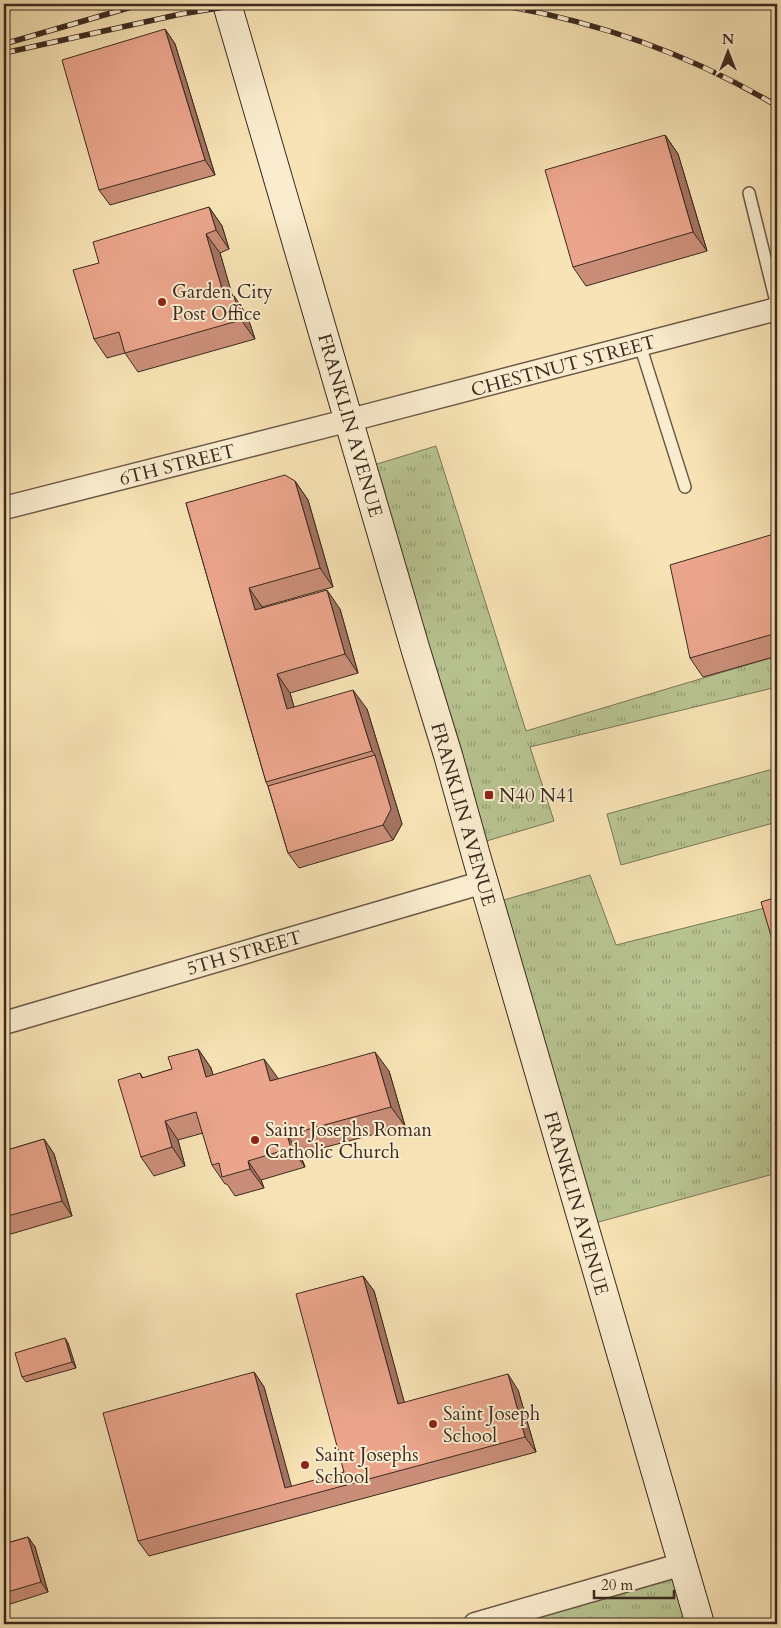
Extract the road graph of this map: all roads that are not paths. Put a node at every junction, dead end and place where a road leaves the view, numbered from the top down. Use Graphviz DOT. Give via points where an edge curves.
graph roads {
  1 [pos="227,4"];
  2 [pos="749,193"];
  3 [pos="777,307"];
  4 [pos="640,345"];
  5 [pos="350,420"];
  6 [pos="685,487"];
  7 [pos="4,508"];
  8 [pos="484,882"];
  9 [pos="4,1023"];
  10 [pos="683,1564"];
  11 [pos="475,1624"];
  12 [pos="700,1624"];
  1 -- 5 [label="main road, FRANKLIN AVENUE"];
  2 -- 3 [label="lane"];
  3 -- 4 [label="street, CHESTNUT STREET"];
  4 -- 5 [label="street, CHESTNUT STREET"];
  4 -- 6 [label="lane"];
  5 -- 7 [label="street, 6TH STREET"];
  5 -- 8 [label="main road, FRANKLIN AVENUE"];
  8 -- 9 [label="street, 5TH STREET"];
  8 -- 10 [label="main road, FRANKLIN AVENUE"];
  10 -- 11 [label="street"];
  10 -- 12 [label="main road, FRANKLIN AVENUE"];
}
